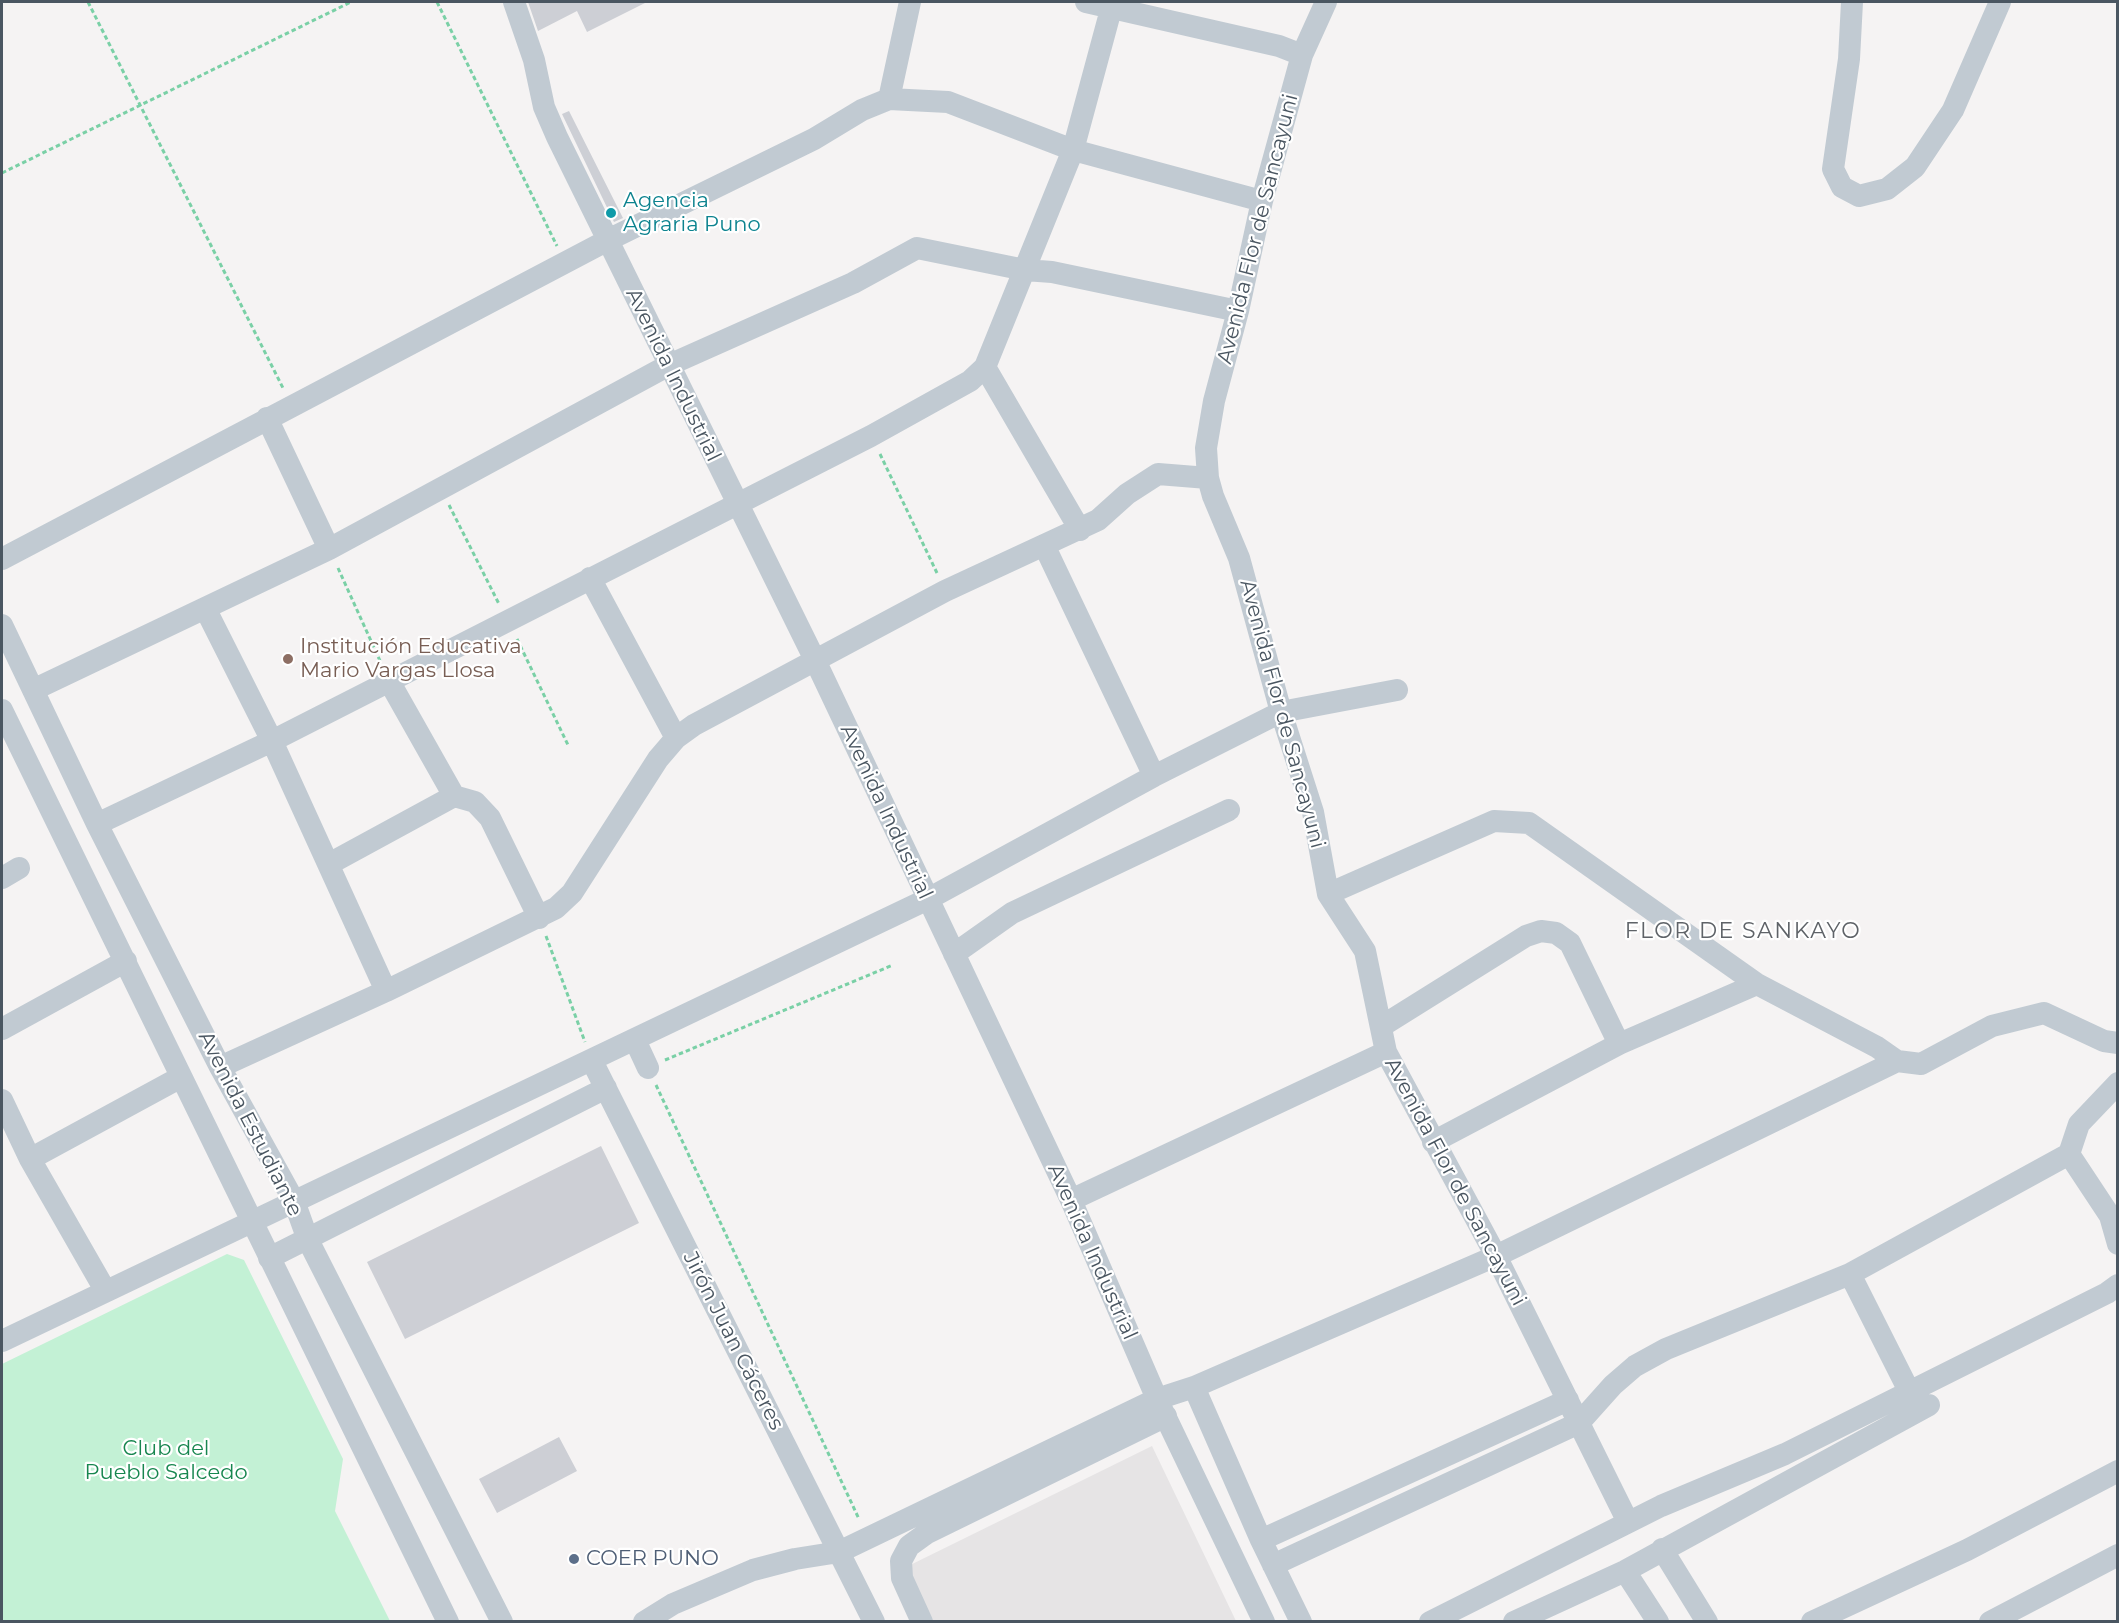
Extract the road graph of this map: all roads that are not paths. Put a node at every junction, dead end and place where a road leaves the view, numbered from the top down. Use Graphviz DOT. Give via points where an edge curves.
graph roads {
  1 [pos="514,2"];
  2 [pos="910,2"];
  3 [pos="1086,2"];
  4 [pos="1326,2"];
  5 [pos="1852,2"];
  6 [pos="2000,2"];
  7 [pos="1112,5"];
  8 [pos="1302,55"];
  9 [pos="889,99"];
  10 [pos="1073,150"];
  11 [pos="1262,201"];
  12 [pos="608,240"];
  13 [pos="1025,270"];
  14 [pos="1238,311"];
  15 [pos="669,365"];
  16 [pos="985,367"];
  17 [pos="267,418"];
  18 [pos="1208,478"];
  19 [pos="736,504"];
  20 [pos="1080,530"];
  21 [pos="1044,545"];
  22 [pos="329,549"];
  23 [pos="2,559"];
  24 [pos="590,578"];
  25 [pos="205,608"];
  26 [pos="2,625"];
  27 [pos="815,660"];
  28 [pos="389,681"];
  29 [pos="33,690"];
  30 [pos="1397,690"];
  31 [pos="1281,712"];
  32 [pos="3,715"];
  33 [pos="676,738"];
  34 [pos="272,741"];
  35 [pos="1154,776"];
  36 [pos="454,796"];
  37 [pos="1229,810"];
  38 [pos="97,824"];
  39 [pos="329,864"];
  40 [pos="1328,894"];
  41 [pos="928,899"];
  42 [pos="539,918"];
  43 [pos="954,954"];
  44 [pos="126,961"];
  45 [pos="1757,984"];
  46 [pos="386,991"];
  47 [pos="1382,1026"];
  48 [pos="2,1029"];
  49 [pos="635,1040"];
  50 [pos="2118,1043"];
  51 [pos="1619,1044"];
  52 [pos="1386,1052"];
  53 [pos="592,1060"];
  54 [pos="1897,1061"];
  55 [pos="220,1067"];
  56 [pos="648,1068"];
  57 [pos="181,1077"];
  58 [pos="2118,1083"];
  59 [pos="606,1088"];
  60 [pos="2,1100"];
  61 [pos="1432,1142"];
  62 [pos="2069,1155"];
  63 [pos="30,1159"];
  64 [pos="1071,1200"];
  65 [pos="294,1201"];
  66 [pos="252,1220"];
  67 [pos="308,1240"];
  68 [pos="2118,1244"];
  69 [pos="1496,1256"];
  70 [pos="269,1258"];
  71 [pos="1850,1274"];
  72 [pos="2118,1285"];
  73 [pos="105,1290"];
  74 [pos="2,1341"];
  75 [pos="1194,1387"];
  76 [pos="1910,1390"];
  77 [pos="1568,1400"];
  78 [pos="1929,1405"];
  79 [pos="1162,1408"];
  80 [pos="1579,1423"];
  81 [pos="2118,1471"];
  82 [pos="1628,1522"];
  83 [pos="1261,1540"];
  84 [pos="1662,1550"];
  85 [pos="839,1552"];
  86 [pos="2118,1555"];
  87 [pos="1273,1565"];
  88 [pos="1625,1571"];
  89 [pos="448,1622"];
  90 [pos="502,1622"];
  91 [pos="644,1622"];
  92 [pos="874,1622"];
  93 [pos="922,1622"];
  94 [pos="1264,1622"];
  95 [pos="1301,1622"];
  96 [pos="1430,1622"];
  97 [pos="1514,1622"];
  98 [pos="1658,1622"];
  99 [pos="1707,1622"];
  100 [pos="1812,1622"];
  101 [pos="1990,1622"];
  1 -- 12 [label="street, Avenida Industrial" via="534,60 544,107"];
  2 -- 9 [label="street"];
  3 -- 7 [label="street"];
  4 -- 8 [label="street, Avenida Flor de Sancayuni"];
  5 -- 6 [label="street" via="1849,59 1833,169 1842,187 1858,196 1887,189 1915,167 1953,110"];
  7 -- 8 [label="street"];
  7 -- 10 [label="street"];
  8 -- 11 [label="street, Avenida Flor de Sancayuni"];
  9 -- 10 [label="street" via="948,102"];
  9 -- 12 [label="street"];
  10 -- 11 [label="street"];
  10 -- 13 [label="street"];
  11 -- 14 [label="street, Avenida Flor de Sancayuni"];
  12 -- 15 [label="street, Avenida Industrial"];
  12 -- 17 [label="street"];
  13 -- 14 [label="street" via="1052,272"];
  13 -- 15 [label="street" via="917,248 853,284"];
  13 -- 16 [label="street"];
  14 -- 18 [label="street, Avenida Flor de Sancayuni" via="1214,401 1206,448"];
  15 -- 19 [label="street, Avenida Industrial"];
  15 -- 22 [label="street"];
  16 -- 19 [label="street" via="970,381 871,436"];
  16 -- 20 [label="street"];
  17 -- 22 [label="street"];
  17 -- 23 [label="street"];
  18 -- 20 [label="street" via="1158,474"];
  18 -- 31 [label="street, Avenida Flor de Sancayuni" via="1239,558"];
  19 -- 24 [label="street"];
  19 -- 27 [label="street, Avenida Industrial"];
  20 -- 21 [label="street"];
  21 -- 27 [label="street" via="945,591"];
  21 -- 35 [label="street"];
  22 -- 25 [label="street"];
  24 -- 28 [label="street"];
  24 -- 33 [label="street"];
  25 -- 29 [label="street"];
  25 -- 34 [label="street"];
  26 -- 29 [label="street, Avenida Estudiante"];
  27 -- 33 [label="street"];
  27 -- 41 [label="street, Avenida Industrial"];
  28 -- 34 [label="street"];
  28 -- 36 [label="street"];
  29 -- 38 [label="street, Avenida Estudiante"];
  30 -- 31 [label="street"];
  31 -- 35 [label="street"];
  31 -- 40 [label="street, Avenida Flor de Sancayuni" via="1313,812"];
  32 -- 44 [label="street, Avenida Estudiante"];
  33 -- 42 [label="street" via="658,759 572,893"];
  34 -- 38 [label="street"];
  34 -- 39 [label="street"];
  35 -- 41 [label="street"];
  36 -- 39 [label="street"];
  36 -- 42 [label="street" via="475,802 490,818"];
  37 -- 43 [label="street" via="1012,913"];
  38 -- 55 [label="street, Avenida Estudiante"];
  39 -- 46 [label="street"];
  40 -- 45 [label="street" via="1494,821 1528,823"];
  40 -- 47 [label="street, Avenida Flor de Sancayuni" via="1365,951"];
  41 -- 43 [label="street, Avenida Industrial"];
  41 -- 49 [label="street"];
  42 -- 46 [label="street"];
  43 -- 64 [label="street, Avenida Industrial"];
  44 -- 48 [label="street"];
  44 -- 57 [label="street, Avenida Estudiante"];
  45 -- 51 [label="street"];
  45 -- 54 [label="street"];
  46 -- 55 [label="street"];
  47 -- 51 [label="street" via="1526,936 1541,931 1556,933 1570,943"];
  47 -- 52 [label="street, Avenida Flor de Sancayuni"];
  49 -- 53 [label="street"];
  49 -- 56 [label="street"];
  50 -- 54 [label="street" via="2104,1041 2044,1013 1992,1026 1921,1064"];
  51 -- 61 [label="street"];
  52 -- 61 [label="street, Avenida Flor de Sancayuni"];
  52 -- 64 [label="street"];
  53 -- 59 [label="street, Jirón Juan Cáceres"];
  53 -- 65 [label="street"];
  54 -- 69 [label="street"];
  55 -- 65 [label="street, Avenida Estudiante"];
  57 -- 63 [label="street"];
  57 -- 66 [label="street, Avenida Estudiante"];
  58 -- 62 [label="street" via="2079,1124"];
  59 -- 67 [label="street"];
  59 -- 85 [label="street, Jirón Juan Cáceres"];
  60 -- 63 [label="street"];
  61 -- 69 [label="street, Avenida Flor de Sancayuni"];
  62 -- 68 [label="street" via="2110,1216"];
  62 -- 71 [label="street"];
  63 -- 73 [label="street"];
  64 -- 79 [label="street, Avenida Industrial"];
  65 -- 66 [label="street"];
  65 -- 67 [label="street, Avenida Estudiante"];
  66 -- 70 [label="street, Avenida Estudiante"];
  66 -- 73 [label="street"];
  67 -- 70 [label="street"];
  67 -- 90 [label="street, Avenida Estudiante"];
  69 -- 75 [label="street"];
  69 -- 77 [label="street, Avenida Flor de Sancayuni"];
  70 -- 89 [label="street, Avenida Estudiante"];
  71 -- 76 [label="street"];
  71 -- 80 [label="street" via="1666,1349 1635,1366"];
  72 -- 76 [label="street"];
  73 -- 74 [label="street"];
  75 -- 79 [label="street"];
  75 -- 83 [label="street"];
  76 -- 82 [label="street" via="1785,1454"];
  77 -- 80 [label="street, Avenida Flor de Sancayuni"];
  77 -- 83 [label="street"];
  78 -- 84 [label="street"];
  79 -- 85 [label="street"];
  79 -- 93 [label="street" via="909,1546 901,1561 902,1578"];
  79 -- 94 [label="street, Avenida Industrial"];
  80 -- 82 [label="street, Avenida Flor de Sancayuni"];
  80 -- 87 [label="street"];
  81 -- 100 [label="street" via="1967,1550"];
  82 -- 96 [label="street"];
  83 -- 87 [label="street"];
  84 -- 88 [label="street"];
  84 -- 99 [label="street"];
  85 -- 91 [label="street" via="753,1570 683,1600"];
  85 -- 92 [label="street, Jirón Juan Cáceres"];
  86 -- 101 [label="street"];
  87 -- 95 [label="street"];
  88 -- 97 [label="street"];
  88 -- 98 [label="street"];
}
